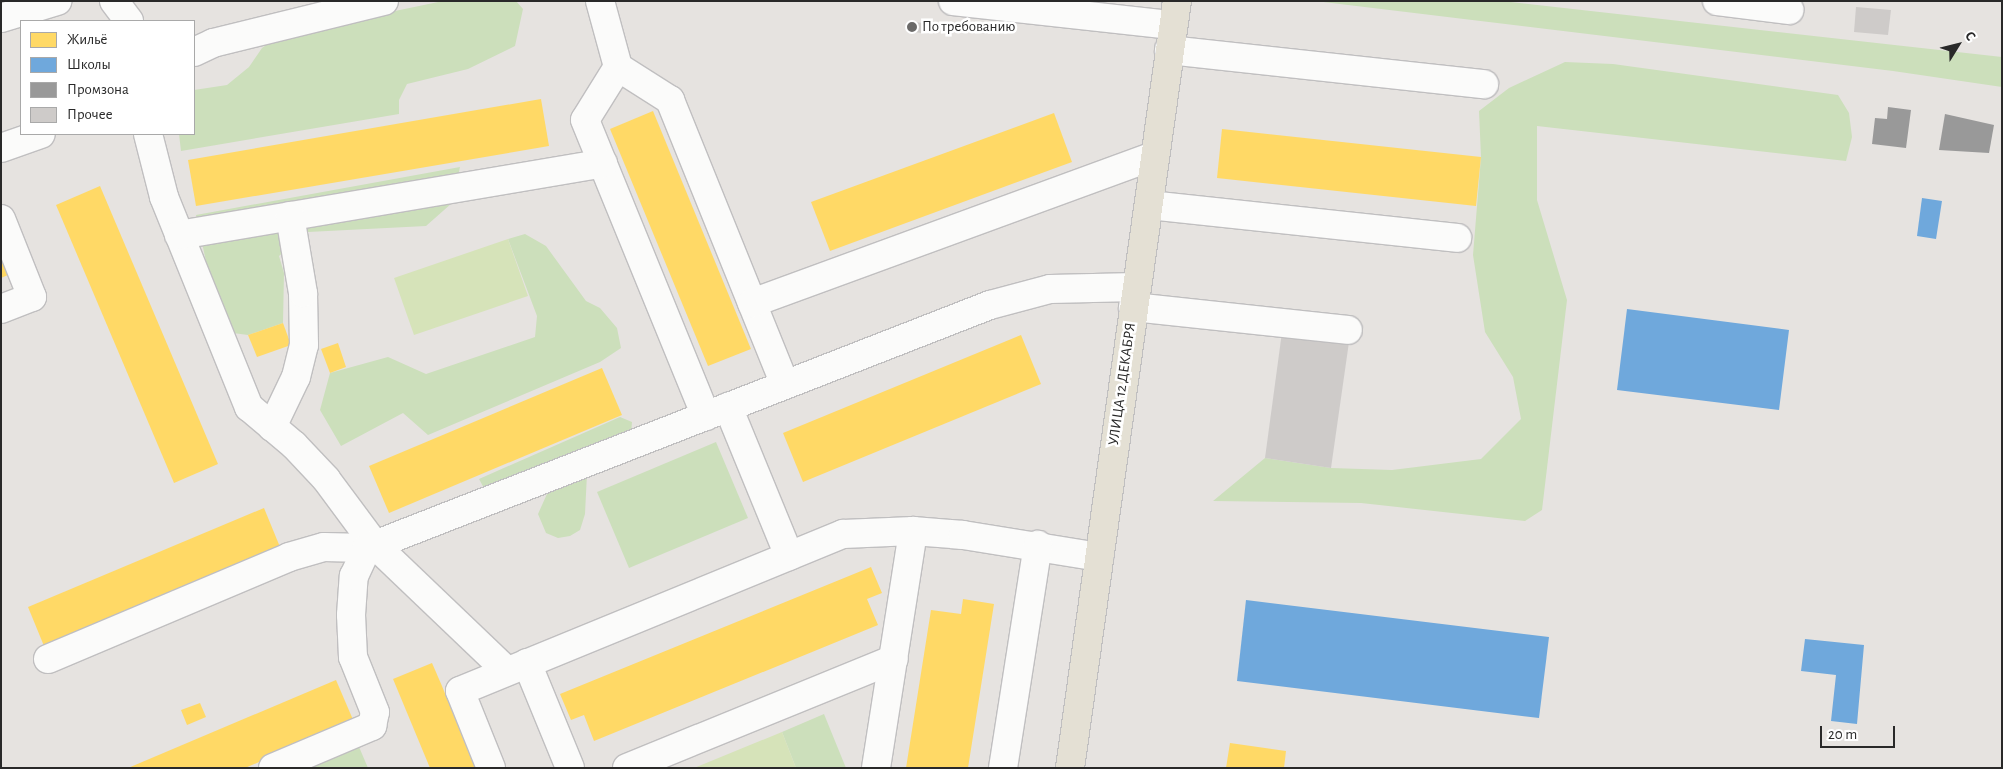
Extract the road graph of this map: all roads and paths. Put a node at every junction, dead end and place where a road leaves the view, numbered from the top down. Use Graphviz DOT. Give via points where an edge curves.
graph roads {
  1 [pos="57,1"];
  2 [pos="114,1"];
  3 [pos="384,1"];
  4 [pos="600,1"];
  5 [pos="953,1"];
  6 [pos="1717,1"];
  7 [pos="1789,10"];
  8 [pos="1,18"];
  9 [pos="128,20"];
  10 [pos="1173,25"];
  11 [pos="195,52"];
  12 [pos="618,67"];
  13 [pos="1484,84"];
  14 [pos="38,135"];
  15 [pos="148,135"];
  16 [pos="1,148"];
  17 [pos="1154,156"];
  18 [pos="603,163"];
  19 [pos="1149,205"];
  20 [pos="290,216"];
  21 [pos="1,219"];
  22 [pos="179,235"];
  23 [pos="1456,238"];
  24 [pos="1134,297"];
  25 [pos="752,304"];
  26 [pos="1,309"];
  27 [pos="1348,330"];
  28 [pos="785,385"];
  29 [pos="717,412"];
  30 [pos="272,427"];
  31 [pos="913,531"];
  32 [pos="1038,545"];
  33 [pos="371,547"];
  34 [pos="789,556"];
  35 [pos="1099,557"];
  36 [pos="48,659"];
  37 [pos="894,659"];
  38 [pos="517,667"];
  39 [pos="273,768"];
  40 [pos="491,768"];
  41 [pos="570,768"];
  42 [pos="627,768"];
  43 [pos="876,768"];
  44 [pos="1003,768"];
  45 [pos="1070,768"];
  1 -- 8 [label="street"];
  2 -- 9 [label="street"];
  3 -- 11 [label="street" via="213,43"];
  4 -- 12 [label="street"];
  5 -- 10 [label="street"];
  6 -- 7 [label="street"];
  10 -- 13 [label="street"];
  10 -- 17 [label="main road, УЛИЦА 12 ДЕКАБРЯ"];
  12 -- 18 [label="street" via="585,120"];
  12 -- 25 [label="street" via="670,100"];
  14 -- 16 [label="street"];
  15 -- 22 [label="street" via="164,197"];
  17 -- 19 [label="main road, УЛИЦА 12 ДЕКАБРЯ"];
  17 -- 25 [label="street"];
  18 -- 20 [label="street"];
  18 -- 29 [label="street"];
  19 -- 23 [label="street"];
  19 -- 24 [label="main road, УЛИЦА 12 ДЕКАБРЯ"];
  20 -- 22 [label="street"];
  20 -- 30 [label="street" via="303,293 304,345 296,377"];
  21 -- 26 [label="street" via="32,297"];
  22 -- 30 [label="street" via="249,408"];
  24 -- 27 [label="street"];
  24 -- 28 [label="street" via="1050,289 990,305"];
  24 -- 35 [label="main road, УЛИЦА 12 ДЕКАБРЯ"];
  25 -- 28 [label="street"];
  28 -- 29 [label="street"];
  29 -- 33 [label="street"];
  29 -- 34 [label="street"];
  30 -- 33 [label="street" via="326,479"];
  31 -- 32 [label="street"];
  31 -- 34 [label="street" via="843,534"];
  31 -- 37 [label="street"];
  32 -- 35 [label="street"];
  32 -- 44 [label="street"];
  33 -- 36 [label="street" via="324,547 289,557"];
  33 -- 38 [label="street"];
  33 -- 39 [label="street" via="354,576 351,615 353,657 374,712 372,726"];
  34 -- 38 [label="street"];
  35 -- 45 [label="main road, УЛИЦА 12 ДЕКАБРЯ"];
  37 -- 42 [label="street"];
  37 -- 43 [label="street"];
  38 -- 40 [label="street" via="460,691"];
  38 -- 41 [label="street"];
}
